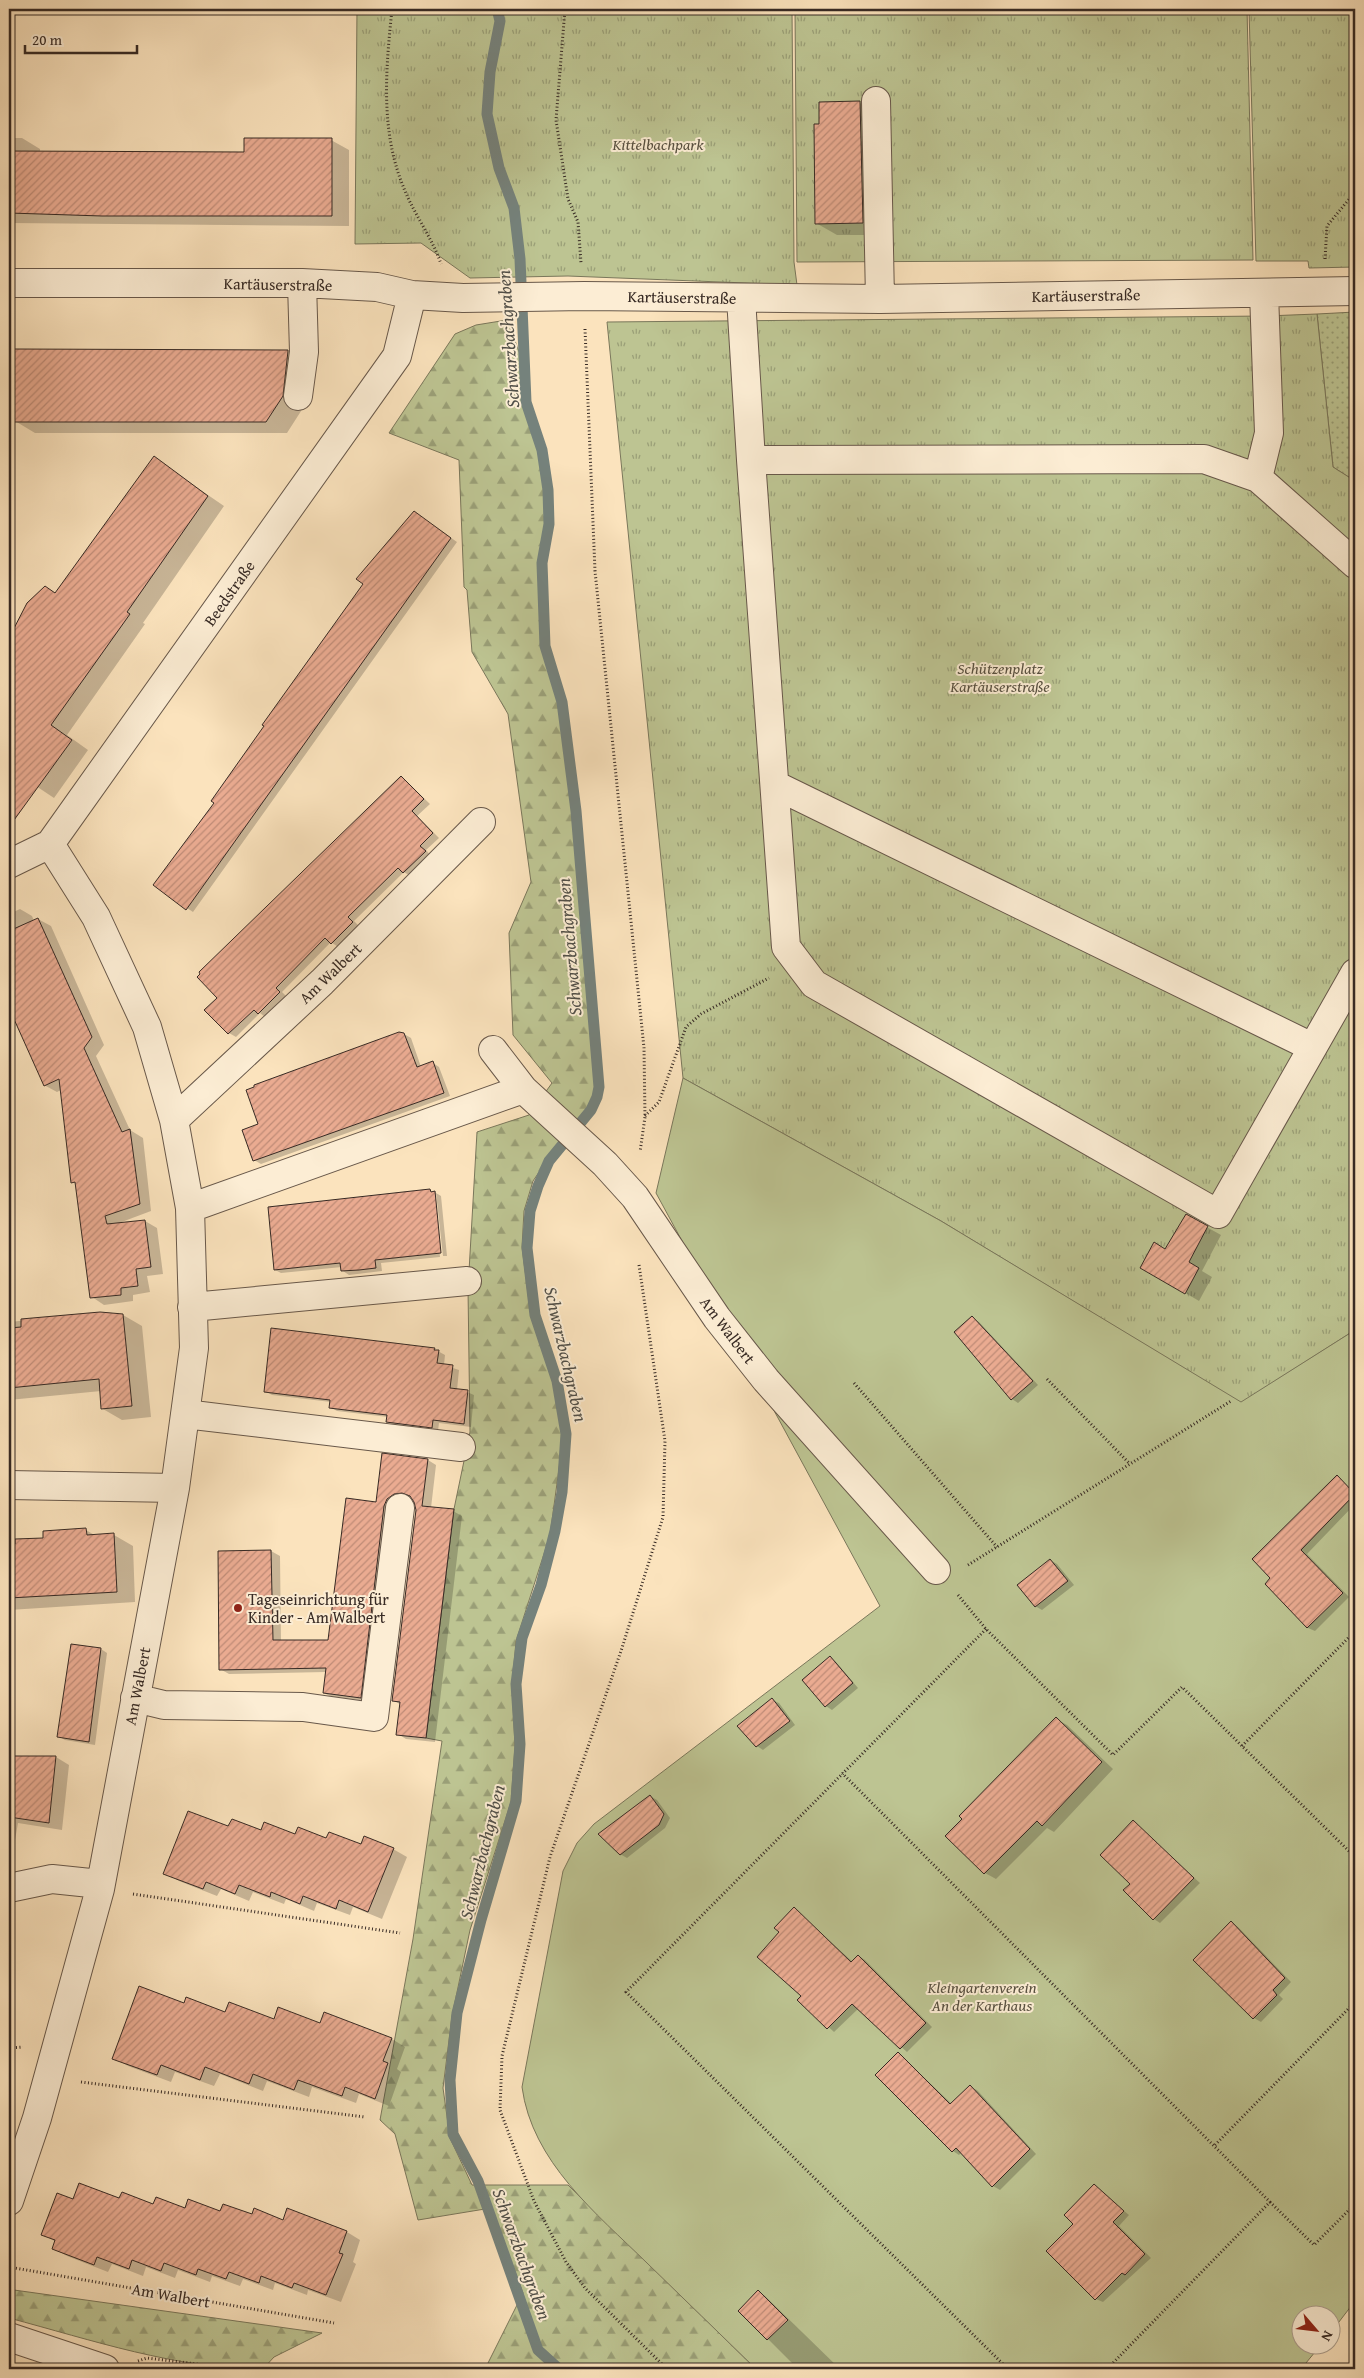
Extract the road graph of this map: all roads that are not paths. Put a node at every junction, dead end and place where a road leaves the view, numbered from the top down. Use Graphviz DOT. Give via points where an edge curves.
graph roads {
  1 [pos="876,101"];
  2 [pos="9,283"];
  3 [pos="302,283"];
  4 [pos="1355,291"];
  5 [pos="1264,293"];
  6 [pos="412,294"];
  7 [pos="741,298"];
  8 [pos="880,299"];
  9 [pos="298,396"];
  10 [pos="752,460"];
  11 [pos="1258,478"];
  12 [pos="1355,564"];
  13 [pos="775,785"];
  14 [pos="481,822"];
  15 [pos="50,844"];
  16 [pos="9,864"];
  17 [pos="1355,973"];
  18 [pos="1312,1047"];
  19 [pos="493,1050"];
  20 [pos="532,1097"];
  21 [pos="174,1120"];
  22 [pos="190,1208"];
  23 [pos="467,1281"];
  24 [pos="192,1307"];
  25 [pos="185,1414"];
  26 [pos="461,1447"];
  27 [pos="9,1486"];
  28 [pos="175,1488"];
  29 [pos="400,1508"];
  30 [pos="940,1575"];
  31 [pos="135,1698"];
  32 [pos="100,1886"];
  33 [pos="9,1888"];
  34 [pos="9,2201"];
  35 [pos="9,2337"];
  36 [pos="105,2369"];
  1 -- 8 [label="street"];
  2 -- 3 [label="street, Kartäuserstraße"];
  3 -- 6 [label="street, Kartäuserstraße" via="377,287"];
  3 -- 9 [label="street" via="304,352"];
  4 -- 5 [label="street, Kartäuserstraße"];
  5 -- 8 [label="street, Kartäuserstraße"];
  5 -- 11 [label="street" via="1269,433"];
  6 -- 7 [label="street, Kartäuserstraße" via="452,298"];
  6 -- 15 [label="street, Beedstraße" via="397,356"];
  7 -- 8 [label="street, Kartäuserstraße"];
  7 -- 10 [label="street"];
  10 -- 11 [label="street" via="1204,459"];
  10 -- 13 [label="street"];
  11 -- 12 [label="street"];
  13 -- 18 [label="street"];
  13 -- 18 [label="street" via="786,947 814,984 1218,1214"];
  14 -- 21 [label="street, Am Walbert" via="322,982"];
  15 -- 16 [label="street, Beedstraße"];
  15 -- 21 [label="street, Am Walbert" via="96,917 147,1027"];
  17 -- 18 [label="street"];
  19 -- 20 [label="street, Am Walbert"];
  20 -- 22 [label="street"];
  20 -- 30 [label="street, Am Walbert" via="605,1164 635,1197 717,1318 766,1380"];
  21 -- 22 [label="street, Am Walbert"];
  22 -- 24 [label="street, Am Walbert"];
  23 -- 24 [label="street"];
  24 -- 25 [label="street, Am Walbert" via="194,1348"];
  25 -- 26 [label="street"];
  25 -- 28 [label="street, Am Walbert"];
  27 -- 28 [label="street"];
  28 -- 31 [label="street, Am Walbert"];
  29 -- 31 [label="street" via="374,1717 303,1707 164,1705"];
  31 -- 32 [label="street, Am Walbert"];
  32 -- 33 [label="street" via="52,1879"];
  32 -- 34 [label="street, Am Walbert" via="37,2118"];
  35 -- 36 [label="street"];
}
